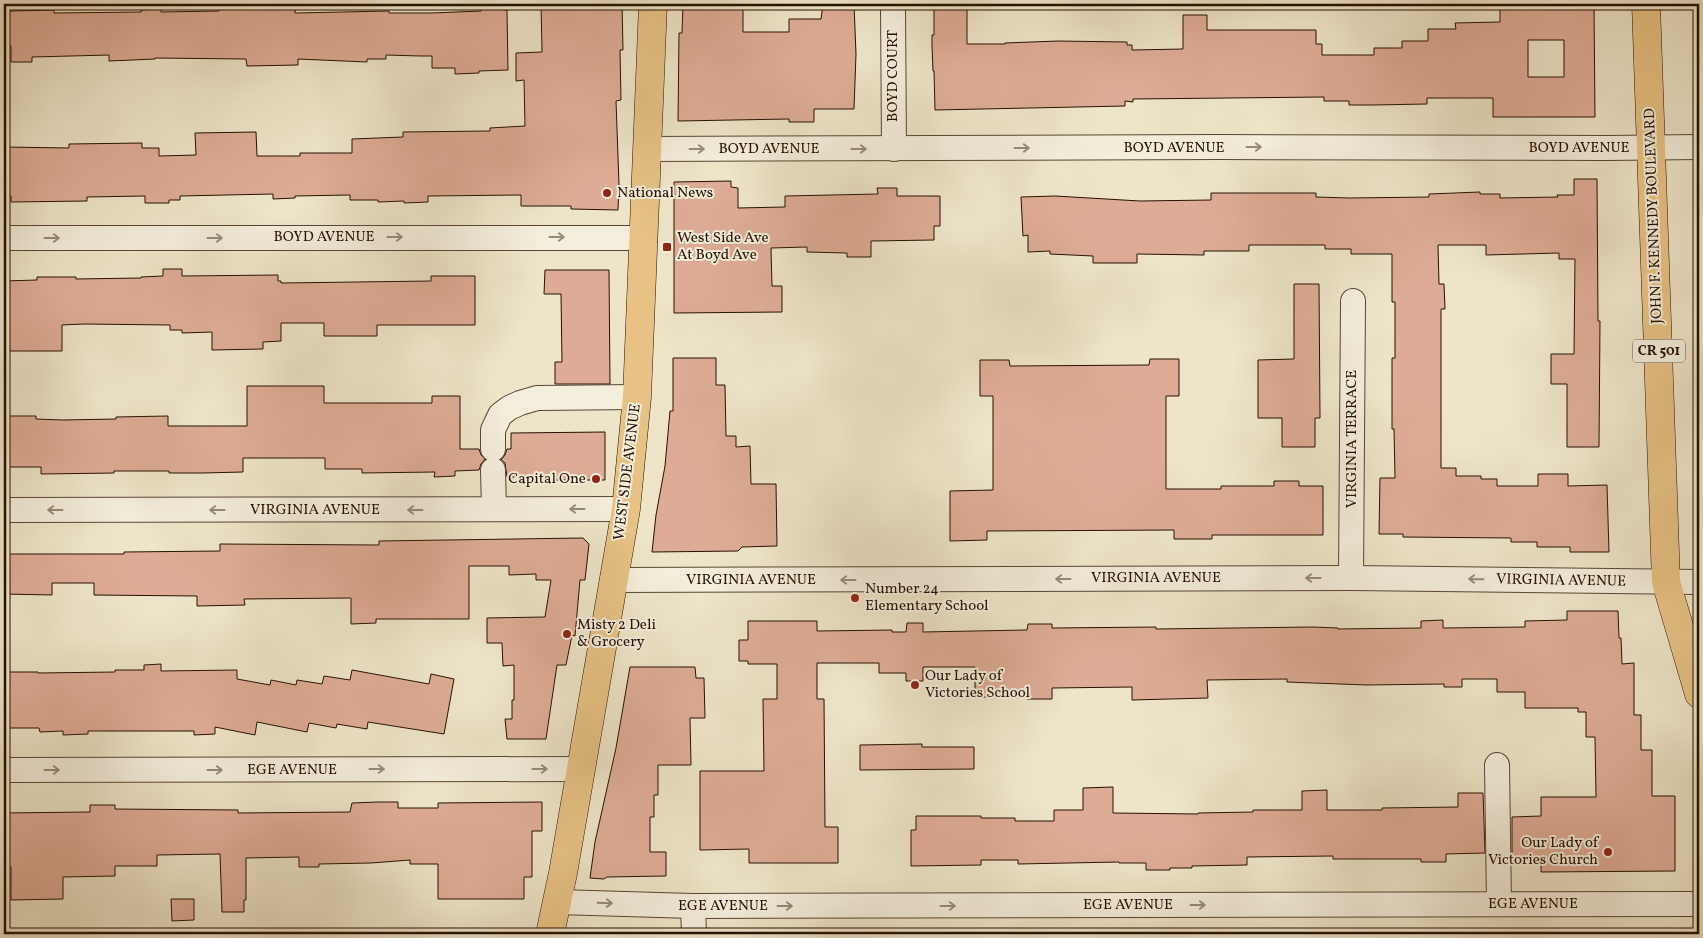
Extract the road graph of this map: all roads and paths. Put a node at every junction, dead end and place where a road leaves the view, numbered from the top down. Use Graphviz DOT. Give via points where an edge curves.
graph roads {
  1 [pos="654,4"];
  2 [pos="893,4"];
  3 [pos="1646,4"];
  4 [pos="1652,147"];
  5 [pos="1699,147"];
  6 [pos="648,149"];
  7 [pos="894,149"];
  8 [pos="4,238"];
  9 [pos="645,238"];
  10 [pos="1352,301"];
  11 [pos="637,397"];
  12 [pos="494,509"];
  13 [pos="626,509"];
  14 [pos="4,510"];
  15 [pos="1351,578"];
  16 [pos="613,580"];
  17 [pos="1666,582"];
  18 [pos="1699,582"];
  19 [pos="1699,694"];
  20 [pos="1497,765"];
  21 [pos="581,769"];
  22 [pos="4,770"];
  23 [pos="557,902"];
  24 [pos="1499,904"];
  25 [pos="1699,904"];
  26 [pos="693,906"];
  27 [pos="550,934"];
  28 [pos="694,934"];
  1 -- 6 [label="main road, WEST SIDE AVENUE"];
  2 -- 7 [label="street, BOYD COURT"];
  3 -- 4 [label="main road, JOHN F. KENNEDY BOULEVARD / CR 501"];
  4 -- 5 [label="street, BOYD AVENUE"];
  7 -- 4 [label="street, BOYD AVENUE, one-way"];
  4 -- 17 [label="main road, JOHN F. KENNEDY BOULEVARD / CR 501"];
  6 -- 7 [label="street, BOYD AVENUE, one-way"];
  6 -- 9 [label="main road, WEST SIDE AVENUE"];
  8 -- 9 [label="street, BOYD AVENUE, one-way"];
  9 -- 11 [label="main road, WEST SIDE AVENUE"];
  10 -- 15 [label="street, VIRGINIA TERRACE"];
  11 -- 12 [label="street" via="537,398 509,408 500,415 493,430"];
  11 -- 13 [label="main road, WEST SIDE AVENUE"];
  13 -- 12 [label="street, VIRGINIA AVENUE, one-way"];
  12 -- 14 [label="street, VIRGINIA AVENUE, one-way"];
  13 -- 16 [label="main road, WEST SIDE AVENUE"];
  15 -- 16 [label="street, VIRGINIA AVENUE, one-way"];
  17 -- 15 [label="street, VIRGINIA AVENUE, one-way"];
  16 -- 21 [label="main road, WEST SIDE AVENUE"];
  17 -- 18 [label="street, VIRGINIA AVENUE"];
  17 -- 19 [label="main road, JOHN F. KENNEDY BOULEVARD / CR 501"];
  20 -- 24 [label="street"];
  22 -- 21 [label="street, EGE AVENUE, one-way"];
  21 -- 23 [label="main road, WEST SIDE AVENUE"];
  23 -- 26 [label="street, EGE AVENUE, one-way"];
  23 -- 27 [label="main road, WEST SIDE AVENUE"];
  24 -- 25 [label="street, EGE AVENUE"];
  26 -- 24 [label="street, EGE AVENUE, one-way"];
  26 -- 28 [label="street"];
}
